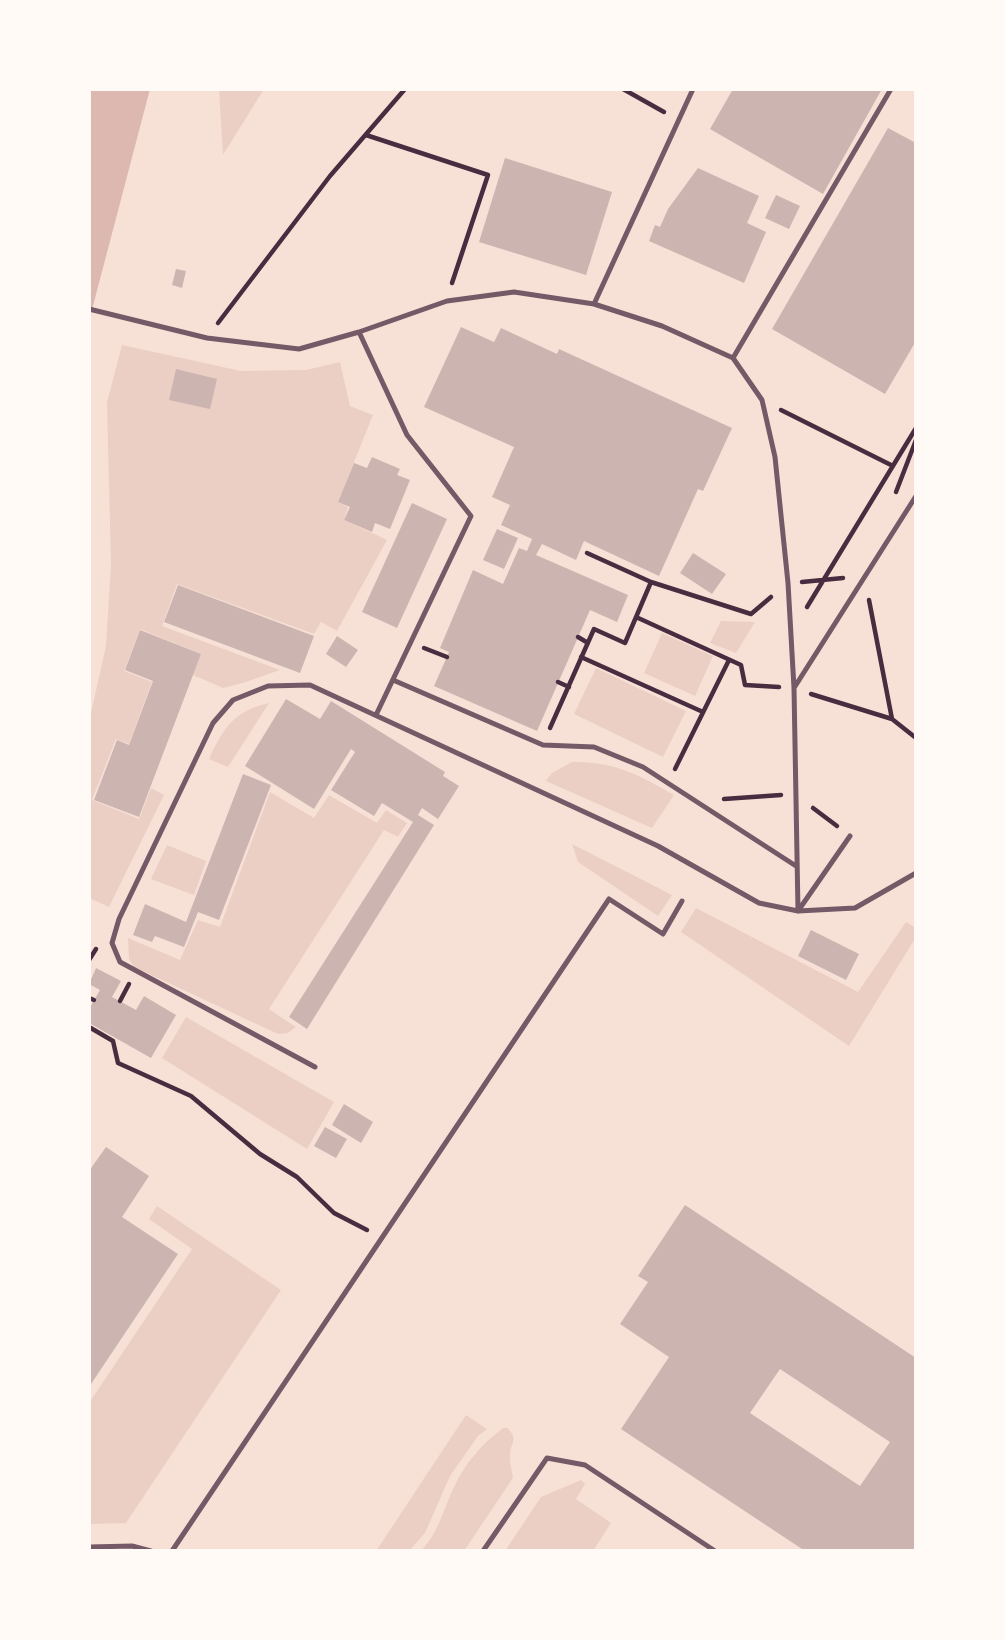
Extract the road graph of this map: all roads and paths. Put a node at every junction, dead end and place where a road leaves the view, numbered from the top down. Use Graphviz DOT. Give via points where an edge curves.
graph roads {
  1 [pos="405,89"];
  2 [pos="623,89"];
  3 [pos="693,89"];
  4 [pos="891,89"];
  5 [pos="677,119"];
  6 [pos="366,135"];
  7 [pos="447,301"];
  8 [pos="594,304"];
  9 [pos="89,309"];
  10 [pos="359,331"];
  11 [pos="207,338"];
  12 [pos="733,358"];
  13 [pos="762,400"];
  14 [pos="916,428"];
  15 [pos="892,466"];
  16 [pos="916,496"];
  17 [pos="587,553"];
  18 [pos="865,576"];
  19 [pos="651,582"];
  20 [pos="788,583"];
  21 [pos="636,617"];
  22 [pos="791,635"];
  23 [pos="578,637"];
  24 [pos="588,643"];
  25 [pos="581,657"];
  26 [pos="729,660"];
  27 [pos="393,680"];
  28 [pos="558,682"];
  29 [pos="569,687"];
  30 [pos="794,688"];
  31 [pos="704,712"];
  32 [pos="376,715"];
  33 [pos="892,719"];
  34 [pos="916,738"];
  35 [pos="543,745"];
  36 [pos="669,782"];
  37 [pos="795,794"];
  38 [pos="698,801"];
  39 [pos="850,836"];
  40 [pos="796,866"];
  41 [pos="916,873"];
  42 [pos="682,901"];
  43 [pos="798,911"];
  44 [pos="89,1027"];
  45 [pos="315,1067"];
  46 [pos="381,1237"];
  47 [pos="89,1547"];
  48 [pos="151,1551"];
  49 [pos="172,1551"];
  50 [pos="484,1551"];
  51 [pos="715,1551"];
  1 -- 6 [label="path"];
  2 -- 5 [label="path"];
  3 -- 5 [label="lane"];
  4 -- 12 [label="lane"];
  5 -- 8 [label="lane"];
  6 -- 7 [label="path" via="488,175"];
  6 -- 11 [label="path"];
  7 -- 8 [label="lane" via="514,292"];
  7 -- 10 [label="lane"];
  8 -- 12 [label="lane" via="662,326"];
  9 -- 11 [label="lane"];
  10 -- 11 [label="lane" via="299,349"];
  10 -- 27 [label="lane" via="407,435 471,516"];
  12 -- 13 [label="lane"];
  13 -- 15 [label="path"];
  13 -- 20 [label="lane" via="775,457"];
  14 -- 15 [label="path"];
  15 -- 22 [label="path"];
  16 -- 18 [label="lane"];
  17 -- 19 [label="path"];
  18 -- 30 [label="lane"];
  18 -- 33 [label="path"];
  19 -- 20 [label="path" via="751,614"];
  19 -- 21 [label="path"];
  20 -- 22 [label="lane"];
  21 -- 24 [label="path" via="625,643 594,629"];
  21 -- 26 [label="path"];
  22 -- 30 [label="lane"];
  23 -- 24 [label="path"];
  24 -- 25 [label="path"];
  25 -- 29 [label="path"];
  25 -- 31 [label="path"];
  26 -- 30 [label="path" via="741,665 745,685"];
  26 -- 31 [label="path"];
  27 -- 32 [label="lane"];
  27 -- 35 [label="lane"];
  28 -- 29 [label="path"];
  29 -- 35 [label="path"];
  30 -- 33 [label="path"];
  30 -- 37 [label="lane"];
  31 -- 36 [label="path"];
  32 -- 43 [label="lane" via="658,846 759,903"];
  32 -- 45 [label="lane" via="310,685 268,686 233,700 213,723 118,919 112,943 120,962"];
  33 -- 34 [label="path"];
  35 -- 36 [label="lane" via="594,747"];
  36 -- 38 [label="lane"];
  37 -- 38 [label="path"];
  37 -- 39 [label="path"];
  37 -- 40 [label="lane"];
  38 -- 40 [label="lane"];
  39 -- 43 [label="lane"];
  40 -- 43 [label="lane"];
  41 -- 43 [label="lane" via="855,908"];
  42 -- 46 [label="lane" via="663,934 609,899"];
  44 -- 46 [label="path" via="113,1041 118,1063 191,1096 297,1177 334,1213"];
  46 -- 49 [label="lane"];
  47 -- 48 [label="lane" via="132,1546"];
  50 -- 51 [label="lane" via="547,1458 585,1465"];
}
